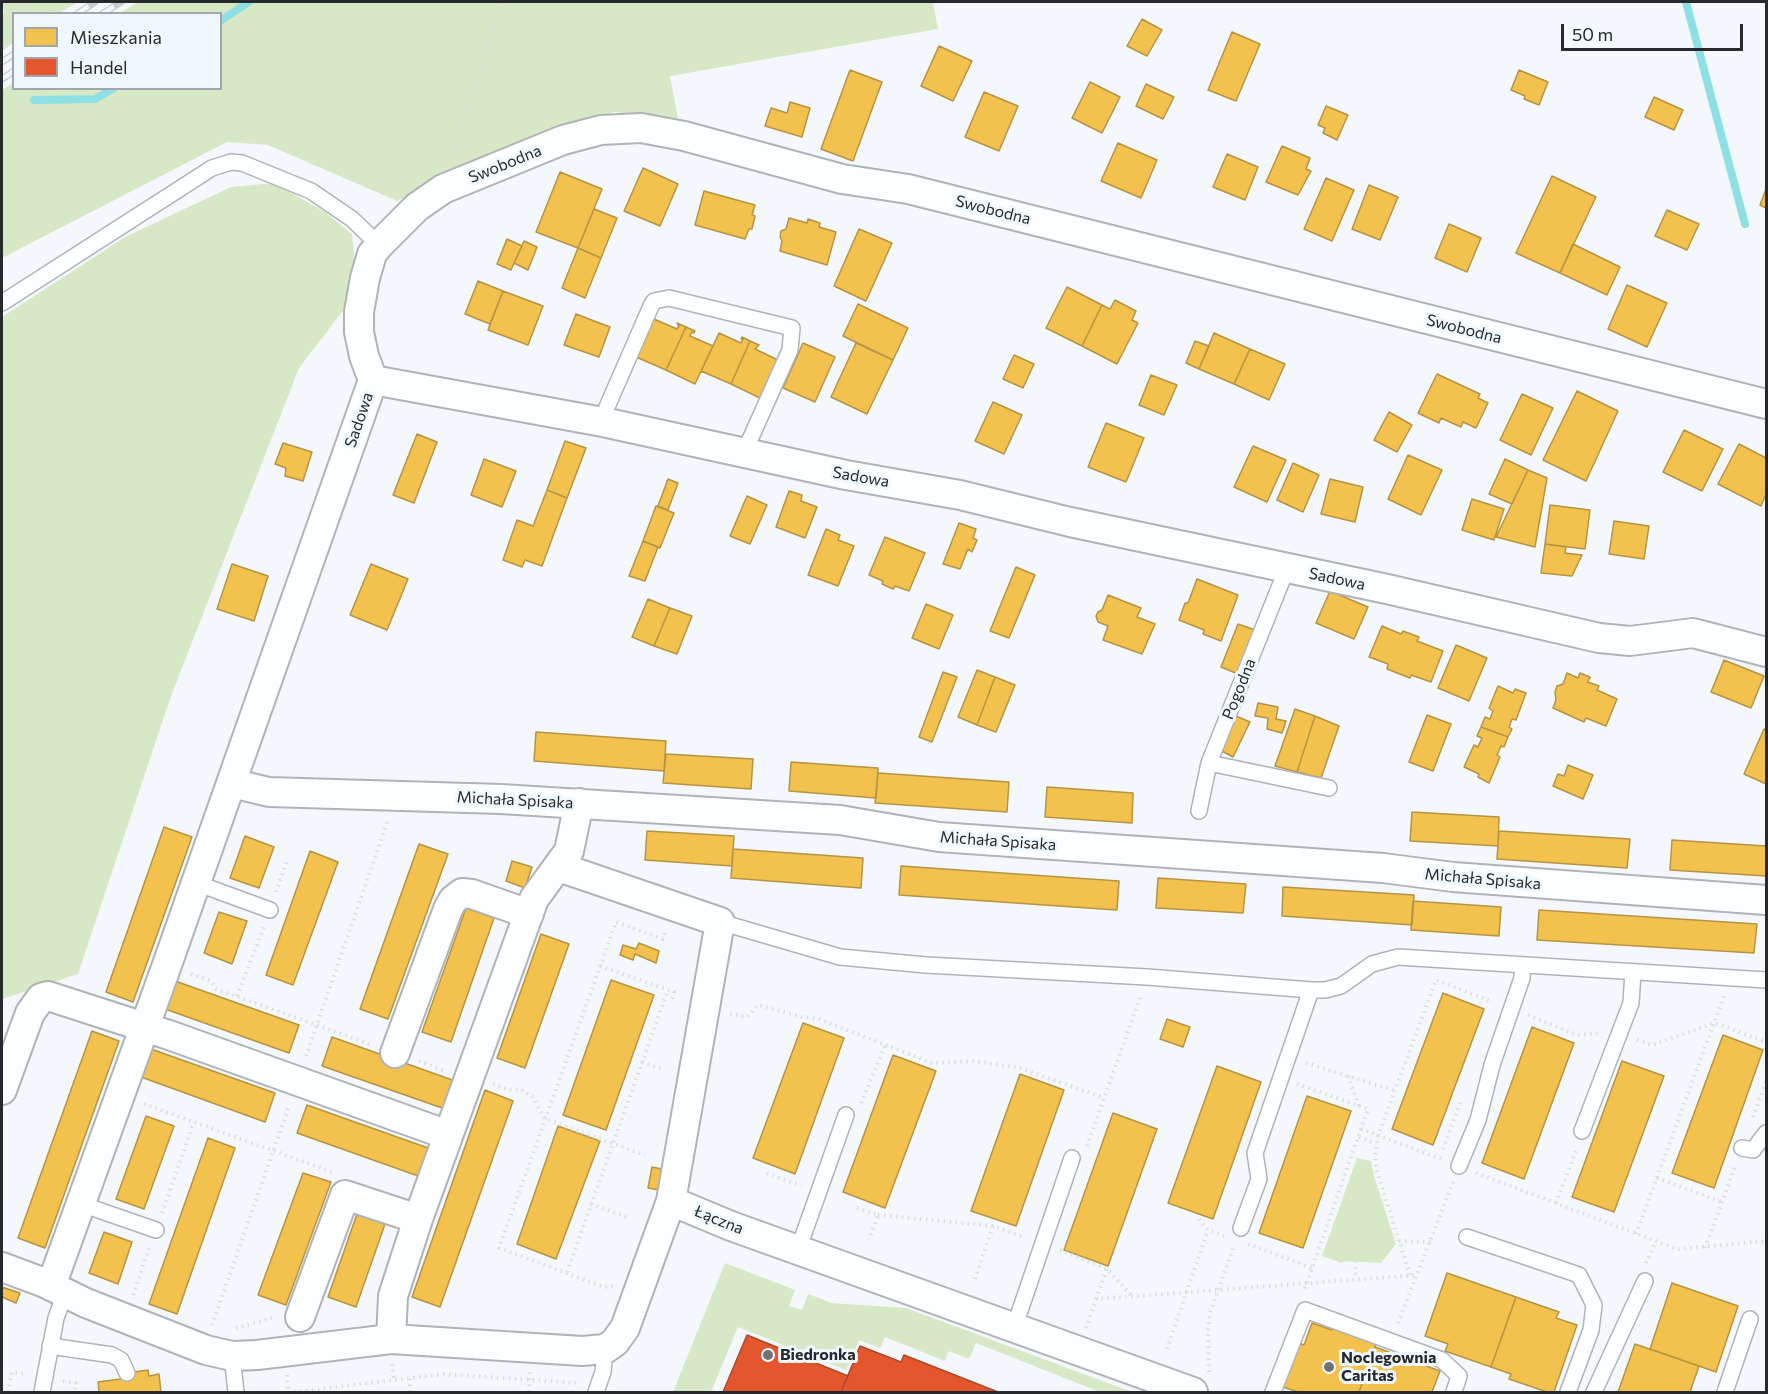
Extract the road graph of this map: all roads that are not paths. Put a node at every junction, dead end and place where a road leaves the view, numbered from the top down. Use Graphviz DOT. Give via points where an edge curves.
graph roads {
  1 [pos="379,245"];
  2 [pos="2,303"];
  3 [pos="373,380"];
  4 [pos="1767,404"];
  5 [pos="603,422"];
  6 [pos="744,453"];
  7 [pos="1287,568"];
  8 [pos="1767,652"];
  9 [pos="1209,763"];
  10 [pos="231,783"];
  11 [pos="1329,788"];
  12 [pos="579,803"];
  13 [pos="1199,811"];
  14 [pos="559,867"];
  15 [pos="196,883"];
  16 [pos="1767,900"];
  17 [pos="270,910"];
  18 [pos="529,914"];
  19 [pos="720,922"];
  20 [pos="1523,965"];
  21 [pos="1633,972"];
  22 [pos="1767,980"];
  23 [pos="1311,990"];
  24 [pos="145,1027"];
  25 [pos="395,1053"];
  26 [pos="2,1090"];
  27 [pos="846,1115"];
  28 [pos="1582,1131"];
  29 [pos="1767,1134"];
  30 [pos="448,1135"];
  31 [pos="1742,1148"];
  32 [pos="1071,1158"];
  33 [pos="1459,1166"];
  34 [pos="671,1201"];
  35 [pos="81,1204"];
  36 [pos="418,1219"];
  37 [pos="156,1230"];
  38 [pos="1238,1234"];
  39 [pos="1467,1237"];
  40 [pos="798,1250"];
  41 [pos="2,1267"];
  42 [pos="1645,1281"];
  43 [pos="58,1289"];
  44 [pos="300,1317"];
  45 [pos="1750,1319"];
  46 [pos="1014,1328"];
  47 [pos="391,1339"];
  48 [pos="50,1346"];
  49 [pos="605,1349"];
  50 [pos="232,1356"];
  51 [pos="127,1373"];
  52 [pos="1201,1385"];
  53 [pos="592,1388"];
  54 [pos="42,1392"];
  55 [pos="236,1392"];
  56 [pos="1273,1392"];
  57 [pos="1454,1392"];
  58 [pos="1568,1392"];
  59 [pos="1594,1392"];
  60 [pos="1725,1392"];
  1 -- 2 [label="lane" via="352,219 311,191 231,162 213,168"];
  1 -- 3 [label="street, Swobodna" via="364,278 358,321 360,343"];
  1 -- 4 [label="street, Swobodna" via="417,207 443,189 577,135 653,129 842,179 908,189"];
  3 -- 5 [label="street, Sadowa"];
  3 -- 10 [label="street, Sadowa"];
  5 -- 6 [label="street, Sadowa"];
  5 -- 6 [label="lane" via="651,306 654,301 669,298 792,328 790,350"];
  6 -- 7 [label="street, Sadowa" via="949,493"];
  7 -- 8 [label="street, Sadowa" via="1599,638 1630,641 1693,633"];
  7 -- 9 [label="lane, Pogodna"];
  9 -- 11 [label="lane"];
  9 -- 13 [label="lane, Pogodna"];
  10 -- 12 [label="street, Michała Spisaka" via="269,792"];
  10 -- 15 [label="street, Sadowa"];
  12 -- 14 [label="street" via="569,851"];
  12 -- 16 [label="street, Michała Spisaka" via="840,820 939,837"];
  14 -- 18 [label="street" via="539,890"];
  14 -- 19 [label="street"];
  15 -- 17 [label="lane"];
  15 -- 24 [label="street, Sadowa"];
  18 -- 25 [label="street" via="472,894 462,893 453,900"];
  18 -- 30 [label="street"];
  19 -- 23 [label="lane" via="840,957"];
  19 -- 34 [label="street"];
  20 -- 21 [label="lane"];
  20 -- 23 [label="lane" via="1398,957 1372,964 1341,986"];
  20 -- 33 [label="lane" via="1478,1120"];
  21 -- 22 [label="lane"];
  21 -- 28 [label="lane" via="1631,1004"];
  23 -- 38 [label="lane" via="1255,1153 1259,1179"];
  24 -- 26 [label="street" via="57,997 41,998 30,1013"];
  24 -- 30 [label="street"];
  24 -- 35 [label="street, Sadowa"];
  27 -- 40 [label="lane"];
  29 -- 31 [label="lane" via="1753,1149"];
  30 -- 36 [label="street"];
  32 -- 46 [label="lane"];
  34 -- 40 [label="street, Łączna"];
  34 -- 49 [label="street" via="626,1328"];
  35 -- 37 [label="lane"];
  35 -- 43 [label="street, Sadowa"];
  36 -- 44 [label="street" via="345,1195"];
  36 -- 47 [label="street" via="393,1296"];
  39 -- 58 [label="lane" via="1579,1275 1594,1305 1591,1330"];
  40 -- 46 [label="street, Łączna"];
  41 -- 43 [label="street"];
  42 -- 59 [label="lane"];
  43 -- 48 [label="lane"];
  43 -- 50 [label="street" via="207,1350"];
  45 -- 60 [label="lane"];
  46 -- 52 [label="street, Łączna" via="1078,1351"];
  47 -- 49 [label="street" via="582,1351"];
  47 -- 50 [label="street"];
  48 -- 51 [label="lane" via="112,1355 121,1360"];
  48 -- 54 [label="lane"];
  49 -- 53 [label="lane" via="602,1377"];
  50 -- 55 [label="lane"];
  56 -- 57 [label="lane" via="1305,1310 1442,1360 1459,1376"];
}
